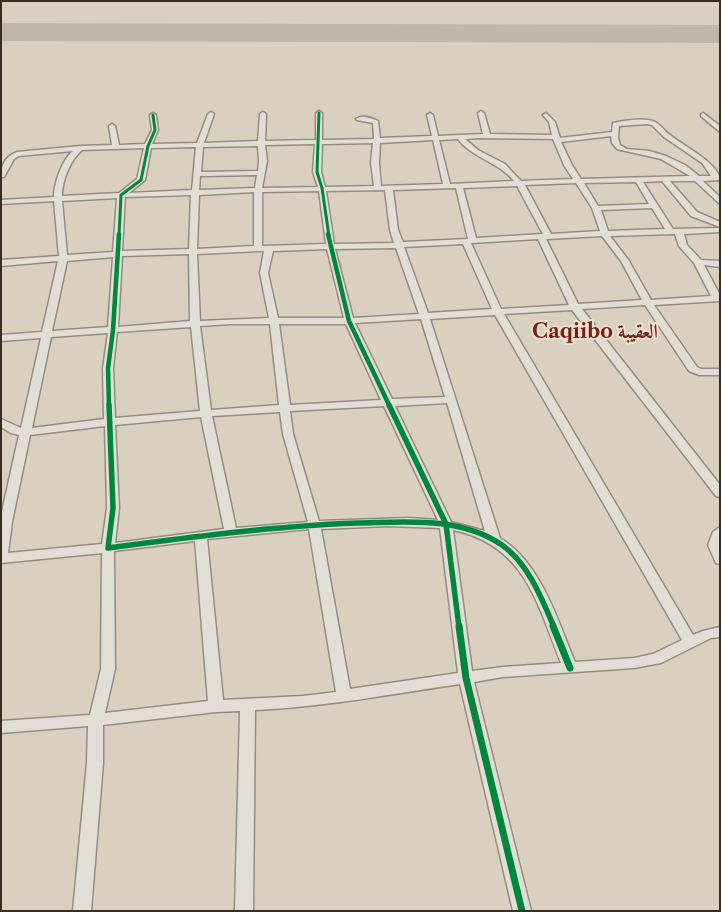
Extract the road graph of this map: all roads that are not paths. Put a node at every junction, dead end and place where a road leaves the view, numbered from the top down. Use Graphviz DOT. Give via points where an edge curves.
graph roads {
  1 [pos="319,113"];
  2 [pos="481,113"];
  3 [pos="153,114"];
  4 [pos="210,114"];
  5 [pos="262,114"];
  6 [pos="430,115"];
  7 [pos="546,115"];
  8 [pos="703,115"];
  9 [pos="360,119"];
  10 [pos="717,124"];
  11 [pos="112,126"];
  12 [pos="720,130"];
  13 [pos="615,134"];
  14 [pos="487,136"];
  15 [pos="460,137"];
  16 [pos="437,138"];
  17 [pos="557,138"];
  18 [pos="378,140"];
  19 [pos="319,141"];
  20 [pos="261,143"];
  21 [pos="200,145"];
  22 [pos="116,146"];
  23 [pos="148,146"];
  24 [pos="80,148"];
  25 [pos="261,173"];
  26 [pos="198,174"];
  27 [pos="1,175"];
  28 [pos="718,178"];
  29 [pos="697,179"];
  30 [pos="665,180"];
  31 [pos="579,181"];
  32 [pos="639,181"];
  33 [pos="518,183"];
  34 [pos="447,186"];
  35 [pos="460,186"];
  36 [pos="322,188"];
  37 [pos="378,188"];
  38 [pos="389,188"];
  39 [pos="258,190"];
  40 [pos="195,194"];
  41 [pos="121,195"];
  42 [pos="58,199"];
  43 [pos="1,202"];
  44 [pos="720,202"];
  45 [pos="655,206"];
  46 [pos="596,208"];
  47 [pos="720,225"];
  48 [pos="720,230"];
  49 [pos="675,232"];
  50 [pos="605,234"];
  51 [pos="545,237"];
  52 [pos="470,241"];
  53 [pos="400,245"];
  54 [pos="330,246"];
  55 [pos="269,248"];
  56 [pos="258,249"];
  57 [pos="193,252"];
  58 [pos="119,254"];
  59 [pos="63,258"];
  60 [pos="1,262"];
  61 [pos="698,262"];
  62 [pos="720,264"];
  63 [pos="718,298"];
  64 [pos="648,303"];
  65 [pos="576,307"];
  66 [pos="498,312"];
  67 [pos="425,316"];
  68 [pos="349,320"];
  69 [pos="274,321"];
  70 [pos="195,324"];
  71 [pos="113,330"];
  72 [pos="46,336"];
  73 [pos="1,338"];
  74 [pos="720,372"];
  75 [pos="451,400"];
  76 [pos="388,402"];
  77 [pos="284,407"];
  78 [pos="206,414"];
  79 [pos="111,421"];
  80 [pos="1,422"];
  81 [pos="26,432"];
  82 [pos="1,435"];
  83 [pos="720,493"];
  84 [pos="314,523"];
  85 [pos="446,524"];
  86 [pos="720,531"];
  87 [pos="231,532"];
  88 [pos="201,536"];
  89 [pos="494,539"];
  90 [pos="108,548"];
  91 [pos="1,558"];
  92 [pos="720,560"];
  93 [pos="720,632"];
  94 [pos="690,642"];
  95 [pos="570,668"];
  96 [pos="466,678"];
  97 [pos="344,697"];
  98 [pos="248,704"];
  99 [pos="216,706"];
  100 [pos="96,720"];
  101 [pos="1,727"];
  102 [pos="82,911"];
  103 [pos="244,911"];
  104 [pos="522,911"];
  1 -- 19 [label="street"];
  2 -- 14 [label="street"];
  3 -- 23 [label="street" via="155,130"];
  4 -- 21 [label="street"];
  5 -- 20 [label="street"];
  6 -- 16 [label="street"];
  7 -- 17 [label="street"];
  8 -- 10 [label="street"];
  9 -- 18 [label="street" via="376,122"];
  10 -- 12 [label="street"];
  11 -- 22 [label="street"];
  13 -- 17 [label="street"];
  13 -- 28 [label="street" via="617,123 651,122 705,162"];
  13 -- 29 [label="street" via="615,145 619,148 665,158"];
  14 -- 15 [label="street"];
  14 -- 17 [label="street"];
  15 -- 16 [label="street"];
  15 -- 33 [label="street" via="469,146 501,164"];
  16 -- 18 [label="street"];
  16 -- 34 [label="street"];
  17 -- 31 [label="street" via="568,165"];
  18 -- 19 [label="street"];
  18 -- 37 [label="street" via="375,163"];
  19 -- 20 [label="street"];
  19 -- 36 [label="street" via="317,172"];
  20 -- 21 [label="street"];
  20 -- 25 [label="street"];
  21 -- 23 [label="street"];
  21 -- 26 [label="street"];
  22 -- 23 [label="street"];
  22 -- 24 [label="street"];
  23 -- 41 [label="street" via="141,180"];
  24 -- 27 [label="street" via="17,154"];
  24 -- 42 [label="street" via="67,164 58,188"];
  25 -- 26 [label="street"];
  25 -- 39 [label="street"];
  26 -- 40 [label="street"];
  28 -- 29 [label="street"];
  29 -- 30 [label="street"];
  29 -- 44 [label="street"];
  30 -- 32 [label="street"];
  30 -- 47 [label="street" via="694,214"];
  31 -- 32 [label="street"];
  31 -- 33 [label="street"];
  31 -- 46 [label="street"];
  32 -- 45 [label="street"];
  33 -- 35 [label="street"];
  33 -- 51 [label="street"];
  34 -- 35 [label="street"];
  34 -- 38 [label="street"];
  35 -- 52 [label="street"];
  36 -- 37 [label="street"];
  36 -- 39 [label="street"];
  36 -- 54 [label="street"];
  37 -- 38 [label="street"];
  38 -- 53 [label="street" via="394,230"];
  39 -- 40 [label="street"];
  39 -- 56 [label="street"];
  40 -- 41 [label="street"];
  40 -- 57 [label="street"];
  41 -- 42 [label="street"];
  41 -- 58 [label="street"];
  42 -- 43 [label="street"];
  42 -- 59 [label="street"];
  45 -- 46 [label="street"];
  45 -- 49 [label="street"];
  46 -- 50 [label="street"];
  48 -- 49 [label="street"];
  49 -- 50 [label="street"];
  49 -- 61 [label="street"];
  50 -- 51 [label="street"];
  50 -- 64 [label="street" via="625,261"];
  51 -- 52 [label="street"];
  51 -- 65 [label="street"];
  52 -- 53 [label="street"];
  52 -- 66 [label="street"];
  53 -- 54 [label="street"];
  53 -- 67 [label="street"];
  54 -- 55 [label="street"];
  54 -- 68 [label="street"];
  55 -- 56 [label="street"];
  55 -- 69 [label="street" via="264,273"];
  56 -- 57 [label="street"];
  57 -- 58 [label="street"];
  57 -- 70 [label="street"];
  58 -- 59 [label="street"];
  58 -- 71 [label="street"];
  59 -- 60 [label="street"];
  59 -- 72 [label="street"];
  61 -- 62 [label="street"];
  61 -- 63 [label="street"];
  63 -- 64 [label="street"];
  64 -- 65 [label="street"];
  64 -- 74 [label="street" via="693,369"];
  65 -- 66 [label="street"];
  65 -- 83 [label="street"];
  66 -- 67 [label="street"];
  66 -- 94 [label="street"];
  67 -- 68 [label="street"];
  67 -- 75 [label="street"];
  68 -- 69 [label="street"];
  68 -- 76 [label="street"];
  69 -- 70 [label="street"];
  69 -- 77 [label="street"];
  70 -- 71 [label="street"];
  70 -- 78 [label="street"];
  71 -- 72 [label="street"];
  71 -- 79 [label="street" via="108,368"];
  72 -- 73 [label="street"];
  72 -- 81 [label="street"];
  75 -- 76 [label="street"];
  75 -- 89 [label="street"];
  76 -- 77 [label="street"];
  76 -- 85 [label="street"];
  77 -- 78 [label="street"];
  77 -- 84 [label="street" via="288,434"];
  78 -- 79 [label="street"];
  78 -- 87 [label="street"];
  79 -- 81 [label="street"];
  79 -- 90 [label="street" via="113,508"];
  80 -- 81 [label="street" via="15,431"];
  81 -- 82 [label="street"];
  81 -- 91 [label="street"];
  84 -- 85 [label="street"];
  84 -- 87 [label="street"];
  84 -- 97 [label="street"];
  85 -- 89 [label="street"];
  85 -- 96 [label="street"];
  86 -- 92 [label="street" via="713,541"];
  87 -- 88 [label="street"];
  88 -- 90 [label="street"];
  88 -- 99 [label="street"];
  89 -- 95 [label="street" via="526,569"];
  90 -- 91 [label="street"];
  90 -- 100 [label="street" via="108,669"];
  93 -- 94 [label="street"];
  94 -- 95 [label="street" via="656,658 634,663"];
  95 -- 96 [label="street"];
  96 -- 97 [label="street"];
  96 -- 104 [label="street"];
  97 -- 98 [label="street"];
  98 -- 99 [label="street"];
  98 -- 103 [label="street"];
  99 -- 100 [label="street"];
  100 -- 101 [label="street"];
  100 -- 102 [label="street"];
}
